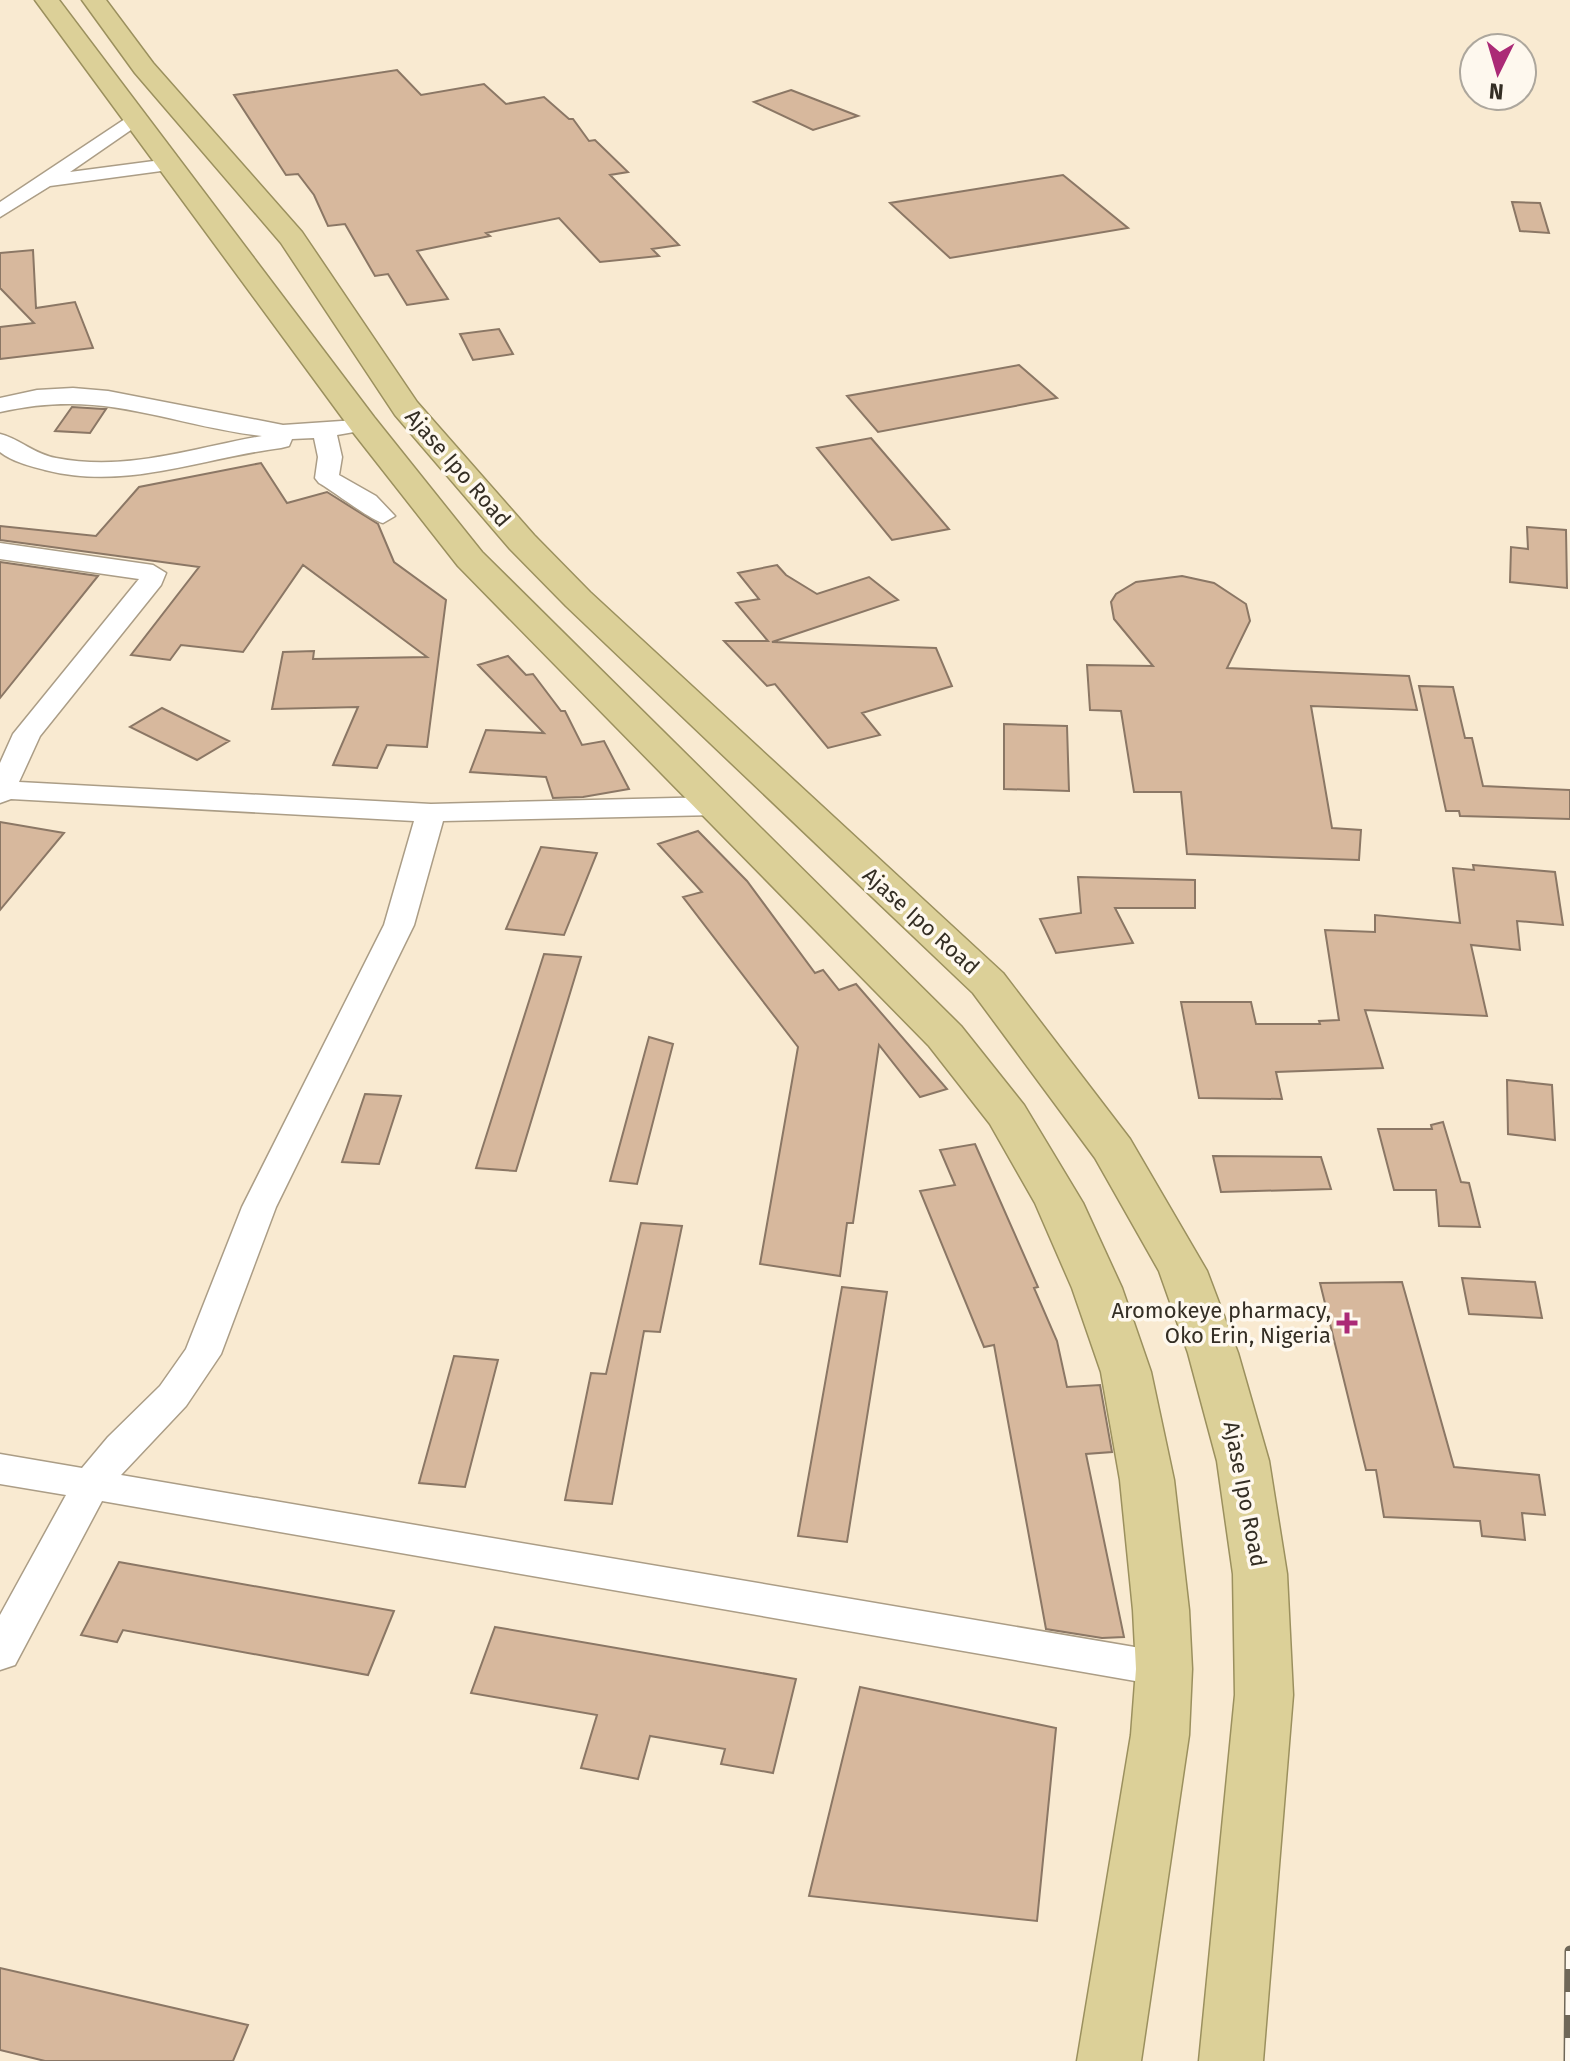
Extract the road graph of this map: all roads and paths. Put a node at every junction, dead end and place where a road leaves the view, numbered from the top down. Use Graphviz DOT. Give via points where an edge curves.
graph roads {
  1 [pos="47,0"];
  2 [pos="94,0"];
  3 [pos="134,119"];
  4 [pos="169,165"];
  5 [pos="43,181"];
  6 [pos="0,211"];
  7 [pos="0,405"];
  8 [pos="337,430"];
  9 [pos="0,441"];
  10 [pos="383,516"];
  11 [pos="0,551"];
  12 [pos="541,562"];
  13 [pos="487,577"];
  14 [pos="14,732"];
  15 [pos="2,792"];
  16 [pos="716,806"];
  17 [pos="431,813"];
  18 [pos="0,1469"];
  19 [pos="91,1485"];
  20 [pos="0,1653"];
  21 [pos="1164,1669"];
  22 [pos="1109,2061"];
  23 [pos="1231,2061"];
  1 -- 3 [label="highway, Ajase Ipo Road"];
  2 -- 12 [label="highway, Ajase Ipo Road" via="144,68 292,238 406,408"];
  3 -- 4 [label="highway, Ajase Ipo Road"];
  3 -- 5 [label="street"];
  4 -- 5 [label="street"];
  4 -- 8 [label="highway, Ajase Ipo Road"];
  5 -- 6 [label="street"];
  7 -- 8 [label="street" via="87,394 284,432"];
  8 -- 9 [label="street" via="135,469 43,463 10,452"];
  8 -- 10 [label="street" via="327,478"];
  8 -- 13 [label="highway, Ajase Ipo Road"];
  11 -- 14 [label="street" via="153,573"];
  12 -- 13 [label="highway"];
  12 -- 23 [label="highway, Ajase Ipo Road" via="988,983 1114,1150 1183,1271 1243,1461 1260,1574 1264,1695"];
  13 -- 16 [label="highway, Ajase Ipo Road"];
  14 -- 15 [label="street"];
  15 -- 17 [label="street"];
  16 -- 17 [label="street"];
  16 -- 21 [label="highway, Ajase Ipo Road" via="945,1036 1008,1116 1059,1203 1126,1372 1147,1480"];
  17 -- 19 [label="street" via="399,925 259,1207 203,1354 173,1396"];
  18 -- 19 [label="street"];
  19 -- 20 [label="street"];
  19 -- 21 [label="street"];
  21 -- 22 [label="highway, Ajase Ipo Road" via="1160,1735"];
}
